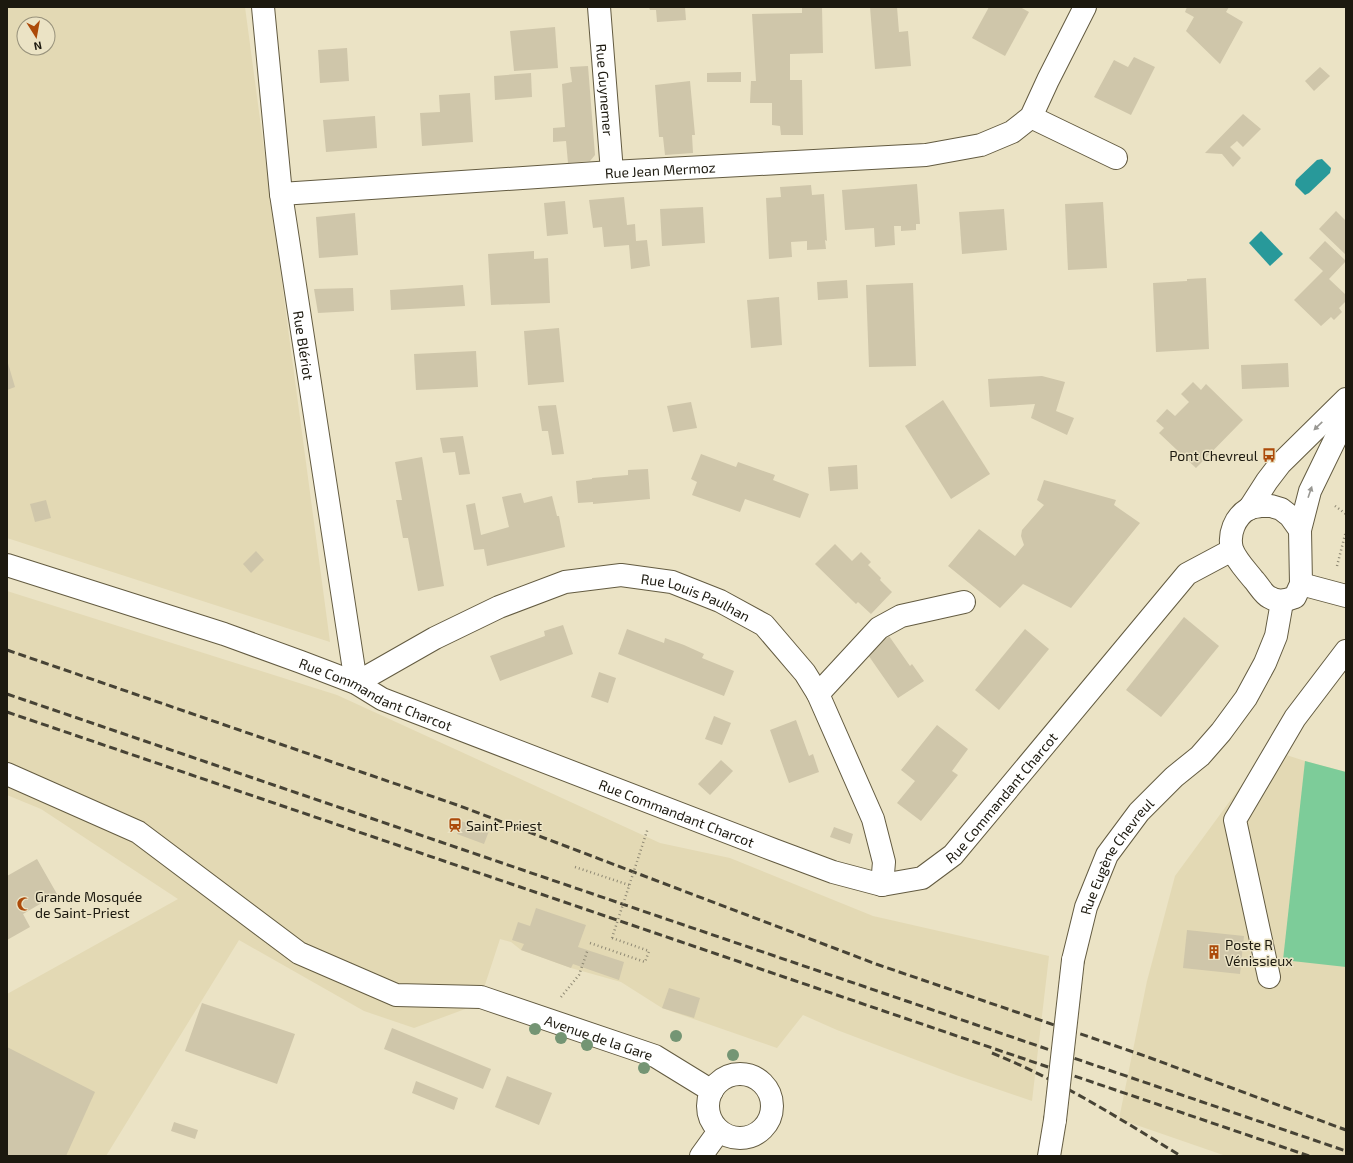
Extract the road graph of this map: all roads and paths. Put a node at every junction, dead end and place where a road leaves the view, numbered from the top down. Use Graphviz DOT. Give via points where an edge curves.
graph roads {
  1 [pos="263,7"];
  2 [pos="599,7"];
  3 [pos="1085,7"];
  4 [pos="1031,116"];
  5 [pos="1116,158"];
  6 [pos="612,172"];
  7 [pos="281,194"];
  8 [pos="1346,399"];
  9 [pos="1346,417"];
  10 [pos="1249,509"];
  11 [pos="1300,530"];
  12 [pos="1346,532"];
  13 [pos="1232,550"];
  14 [pos="7,565"];
  15 [pos="1301,584"];
  16 [pos="1338,594"];
  17 [pos="964,602"];
  18 [pos="1282,602"];
  19 [pos="1346,651"];
  20 [pos="356,683"];
  21 [pos="818,694"];
  22 [pos="7,774"];
  23 [pos="648,828"];
  24 [pos="574,867"];
  25 [pos="629,885"];
  26 [pos="882,885"];
  27 [pos="590,944"];
  28 [pos="588,950"];
  29 [pos="1270,977"];
  30 [pos="549,1020"];
  31 [pos="712,1091"];
  32 [pos="719,1131"];
  33 [pos="701,1156"];
  34 [pos="1049,1156"];
  1 -- 7 [label="street, Rue Blériot"];
  2 -- 6 [label="street, Rue Guynemer"];
  3 -- 4 [label="street, Rue Jean Mermoz"];
  4 -- 5 [label="street"];
  4 -- 6 [label="street, Rue Jean Mermoz" via="1012,132 981,145 926,155"];
  6 -- 7 [label="street, Rue Jean Mermoz"];
  7 -- 20 [label="street, Rue Blériot"];
  8 -- 10 [label="street, one-way" via="1280,464"];
  11 -- 9 [label="street, one-way" via="1310,491"];
  10 -- 11 [label="street" via="1271,506 1282,509"];
  10 -- 13 [label="street" via="1235,522 1231,540"];
  11 -- 15 [label="street"];
  12 -- 16 [label="path"];
  13 -- 18 [label="street" via="1268,597"];
  13 -- 26 [label="street, Rue Commandant Charcot" via="1187,574 953,855 922,878"];
  14 -- 20 [label="street, Rue Commandant Charcot" via="224,634"];
  15 -- 16 [label="street"];
  15 -- 18 [label="street" via="1295,597"];
  17 -- 21 [label="street" via="900,616 879,628"];
  18 -- 34 [label="street, Rue Eugène Chevreul, bridge" via="1276,636 1246,698 1200,756 1174,777 1139,812 1107,855 1086,907 1073,960"];
  19 -- 29 [label="street" via="1294,718 1235,820"];
  20 -- 21 [label="street, Rue Louis Paulhan" via="435,638 499,607 565,582 621,575 672,582 720,601 764,625 805,673"];
  20 -- 26 [label="street, Rue Commandant Charcot" via="382,699 774,850 833,872"];
  21 -- 26 [label="street, Rue Louis Paulhan" via="873,819 884,862"];
  22 -- 30 [label="street, Avenue de la Gare" via="138,832 299,953 396,995 481,997"];
  23 -- 25 [label="path, bridge"];
  24 -- 25 [label="path"];
  25 -- 27 [label="path, bridge" via="612,938 649,951 645,962"];
  28 -- 30 [label="path" via="579,974 553,1007"];
  30 -- 31 [label="street, Avenue de la Gare" via="655,1056"];
  31 -- 32 [label="street" via="708,1101 708,1112"];
  31 -- 32 [label="street" via="726,1077 736,1074 747,1075 764,1085 770,1094 772,1104 767,1123 760,1131 739,1138"];
  32 -- 33 [label="street"];
}
